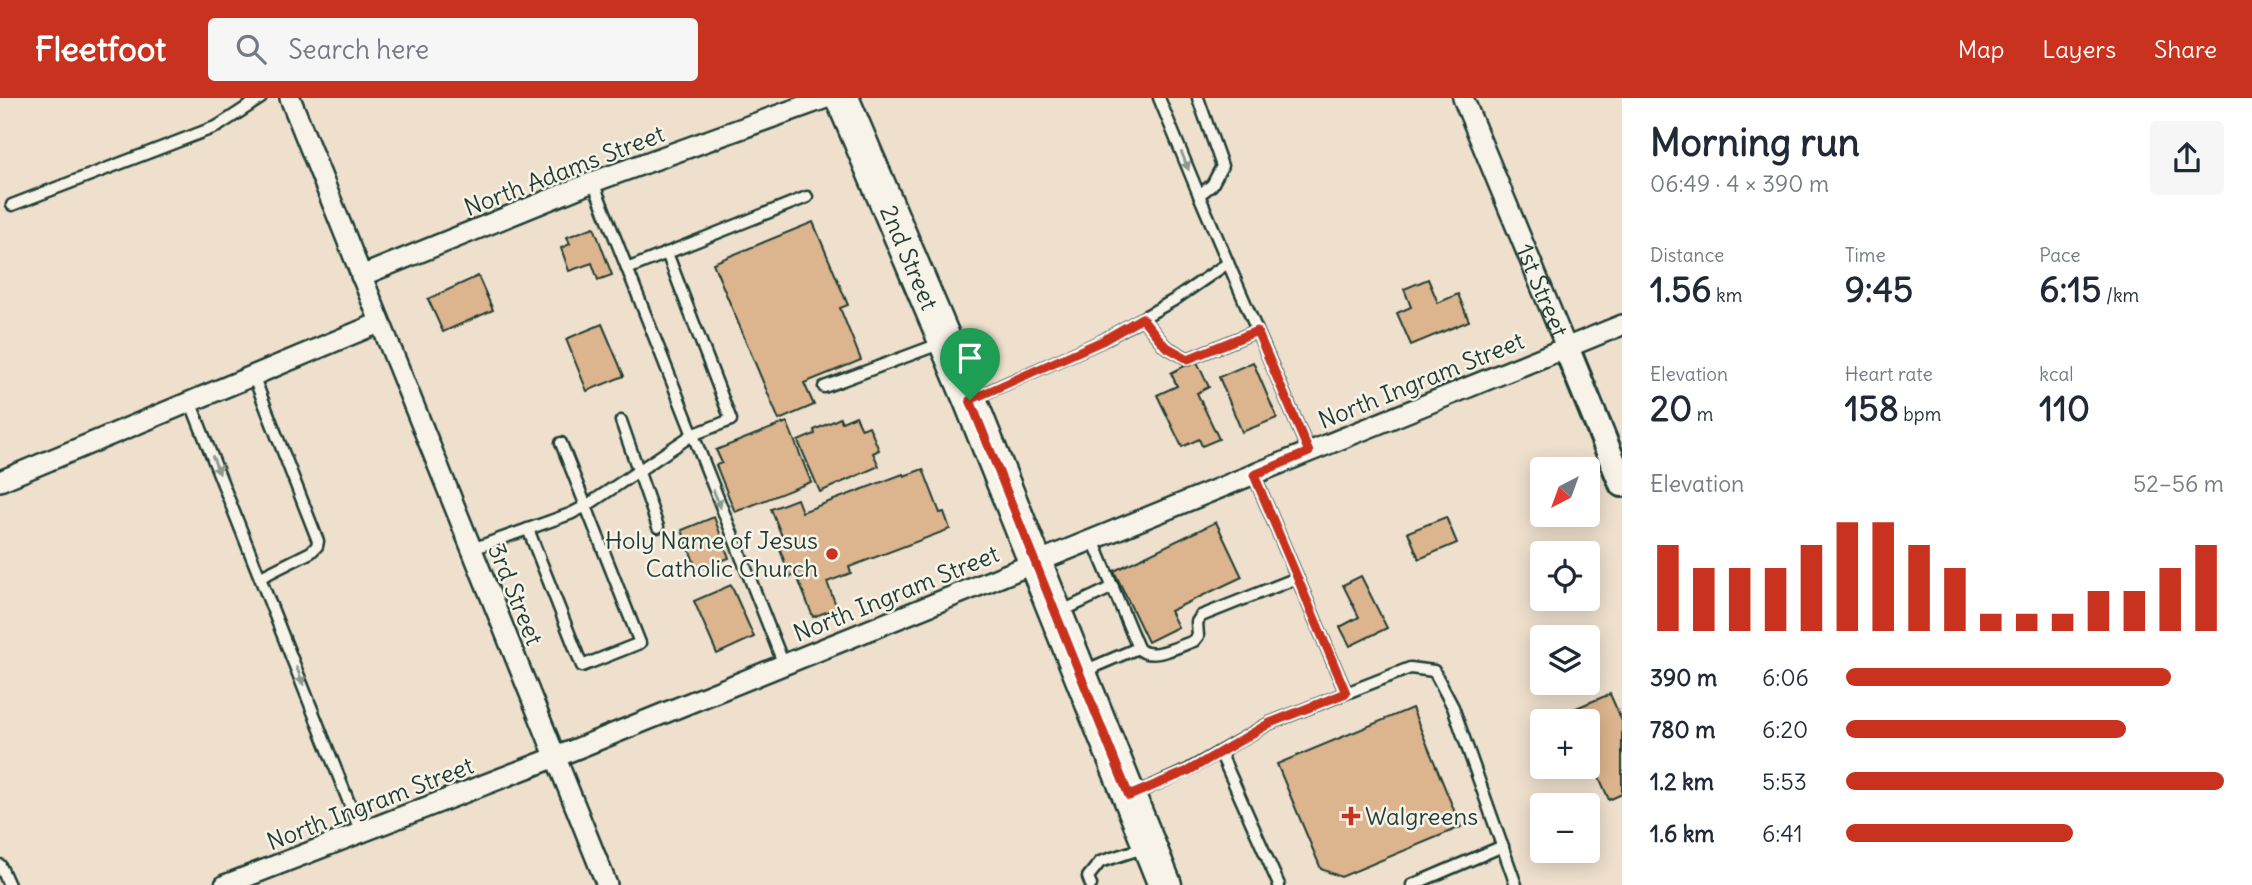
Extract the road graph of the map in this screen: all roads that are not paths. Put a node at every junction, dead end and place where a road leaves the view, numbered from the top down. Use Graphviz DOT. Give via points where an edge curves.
graph roads {
  1 [pos="261,98"];
  2 [pos="289,98"];
  3 [pos="826,98"];
  4 [pos="842,98"];
  5 [pos="1159,98"];
  6 [pos="1198,98"];
  7 [pos="1463,98"];
  8 [pos="593,182"];
  9 [pos="1199,195"];
  10 [pos="807,197"];
  11 [pos="12,205"];
  12 [pos="667,253"];
  13 [pos="1228,263"];
  14 [pos="627,269"];
  15 [pos="361,276"];
  16 [pos="1142,318"];
  17 [pos="379,323"];
  18 [pos="1622,325"];
  19 [pos="1257,331"];
  20 [pos="946,341"];
  21 [pos="1566,347"];
  22 [pos="253,375"];
  23 [pos="824,387"];
  24 [pos="970,400"];
  25 [pos="190,401"];
  26 [pos="621,421"];
  27 [pos="692,435"];
  28 [pos="561,443"];
  29 [pos="1309,452"];
  30 [pos="639,470"];
  31 [pos="1254,475"];
  32 [pos="0,481"];
  33 [pos="1622,484"];
  34 [pos="586,506"];
  35 [pos="658,527"];
  36 [pos="528,529"];
  37 [pos="1093,540"];
  38 [pos="472,549"];
  39 [pos="1036,563"];
  40 [pos="261,577"];
  41 [pos="1297,578"];
  42 [pos="1113,587"];
  43 [pos="1056,614"];
  44 [pos="1139,648"];
  45 [pos="784,665"];
  46 [pos="1080,673"];
  47 [pos="1346,693"];
  48 [pos="1220,752"];
  49 [pos="556,757"];
  50 [pos="1129,796"];
  51 [pos="361,832"];
  52 [pos="1149,846"];
  53 [pos="1503,846"];
  54 [pos="0,865"];
  55 [pos="9,885"];
  56 [pos="225,885"];
  57 [pos="607,885"];
  58 [pos="1091,885"];
  59 [pos="1165,885"];
  60 [pos="1279,885"];
  61 [pos="1412,885"];
  62 [pos="1516,885"];
  1 -- 11 [label="lane" via="218,126"];
  2 -- 15 [label="street"];
  3 -- 8 [label="street, North Adams Street"];
  4 -- 20 [label="main road, 2nd Street"];
  5 -- 9 [label="lane, one-way"];
  6 -- 9 [label="lane" via="1223,166 1212,185"];
  7 -- 21 [label="street, 1st Street"];
  8 -- 14 [label="lane"];
  8 -- 15 [label="street, North Adams Street"];
  9 -- 13 [label="lane"];
  10 -- 12 [label="lane"];
  12 -- 14 [label="lane"];
  12 -- 27 [label="lane" via="732,421"];
  13 -- 16 [label="lane"];
  13 -- 19 [label="lane"];
  14 -- 27 [label="lane"];
  15 -- 17 [label="street, 3rd Street"];
  16 -- 19 [label="lane" via="1165,346 1188,359"];
  16 -- 24 [label="lane" via="1102,341"];
  17 -- 22 [label="street"];
  17 -- 38 [label="street, 3rd Street"];
  18 -- 21 [label="street, North Ingram Street"];
  19 -- 29 [label="lane"];
  20 -- 23 [label="lane"];
  20 -- 24 [label="main road, 2nd Street"];
  21 -- 29 [label="street, North Ingram Street"];
  21 -- 33 [label="street, 1st Street"];
  22 -- 25 [label="street"];
  22 -- 40 [label="lane" via="318,541 315,550"];
  24 -- 39 [label="main road, 2nd Street"];
  25 -- 32 [label="street"];
  25 -- 40 [label="lane, one-way"];
  26 -- 30 [label="lane"];
  27 -- 30 [label="lane"];
  27 -- 45 [label="lane, one-way"];
  28 -- 34 [label="lane"];
  29 -- 31 [label="street, North Ingram Street"];
  30 -- 34 [label="lane"];
  30 -- 35 [label="lane"];
  31 -- 37 [label="street, North Ingram Street"];
  31 -- 41 [label="lane"];
  34 -- 36 [label="lane"];
  34 -- 36 [label="lane" via="640,643 582,666"];
  36 -- 38 [label="lane"];
  37 -- 39 [label="street, North Ingram Street"];
  37 -- 42 [label="lane"];
  38 -- 49 [label="street, 3rd Street"];
  39 -- 43 [label="main road, 2nd Street"];
  39 -- 45 [label="street, North Ingram Street"];
  40 -- 51 [label="lane, one-way"];
  41 -- 44 [label="lane" via="1201,616 1194,641 1150,655"];
  41 -- 47 [label="lane"];
  42 -- 43 [label="lane"];
  42 -- 44 [label="lane"];
  43 -- 46 [label="main road, 2nd Street"];
  44 -- 46 [label="lane"];
  45 -- 49 [label="street, North Ingram Street"];
  46 -- 50 [label="main road, 2nd Street"];
  47 -- 48 [label="lane" via="1270,723"];
  47 -- 53 [label="lane" via="1410,668 1434,671 1453,707"];
  48 -- 50 [label="lane"];
  48 -- 60 [label="lane"];
  49 -- 51 [label="street, North Ingram Street"];
  49 -- 57 [label="street, 3rd Street"];
  50 -- 52 [label="main road, 2nd Street"];
  51 -- 56 [label="street, North Ingram Street"];
  52 -- 58 [label="lane" via="1100,862 1087,877"];
  52 -- 59 [label="main road, 2nd Street"];
  53 -- 61 [label="lane"];
  53 -- 62 [label="lane"];
  54 -- 55 [label="lane"];
}
